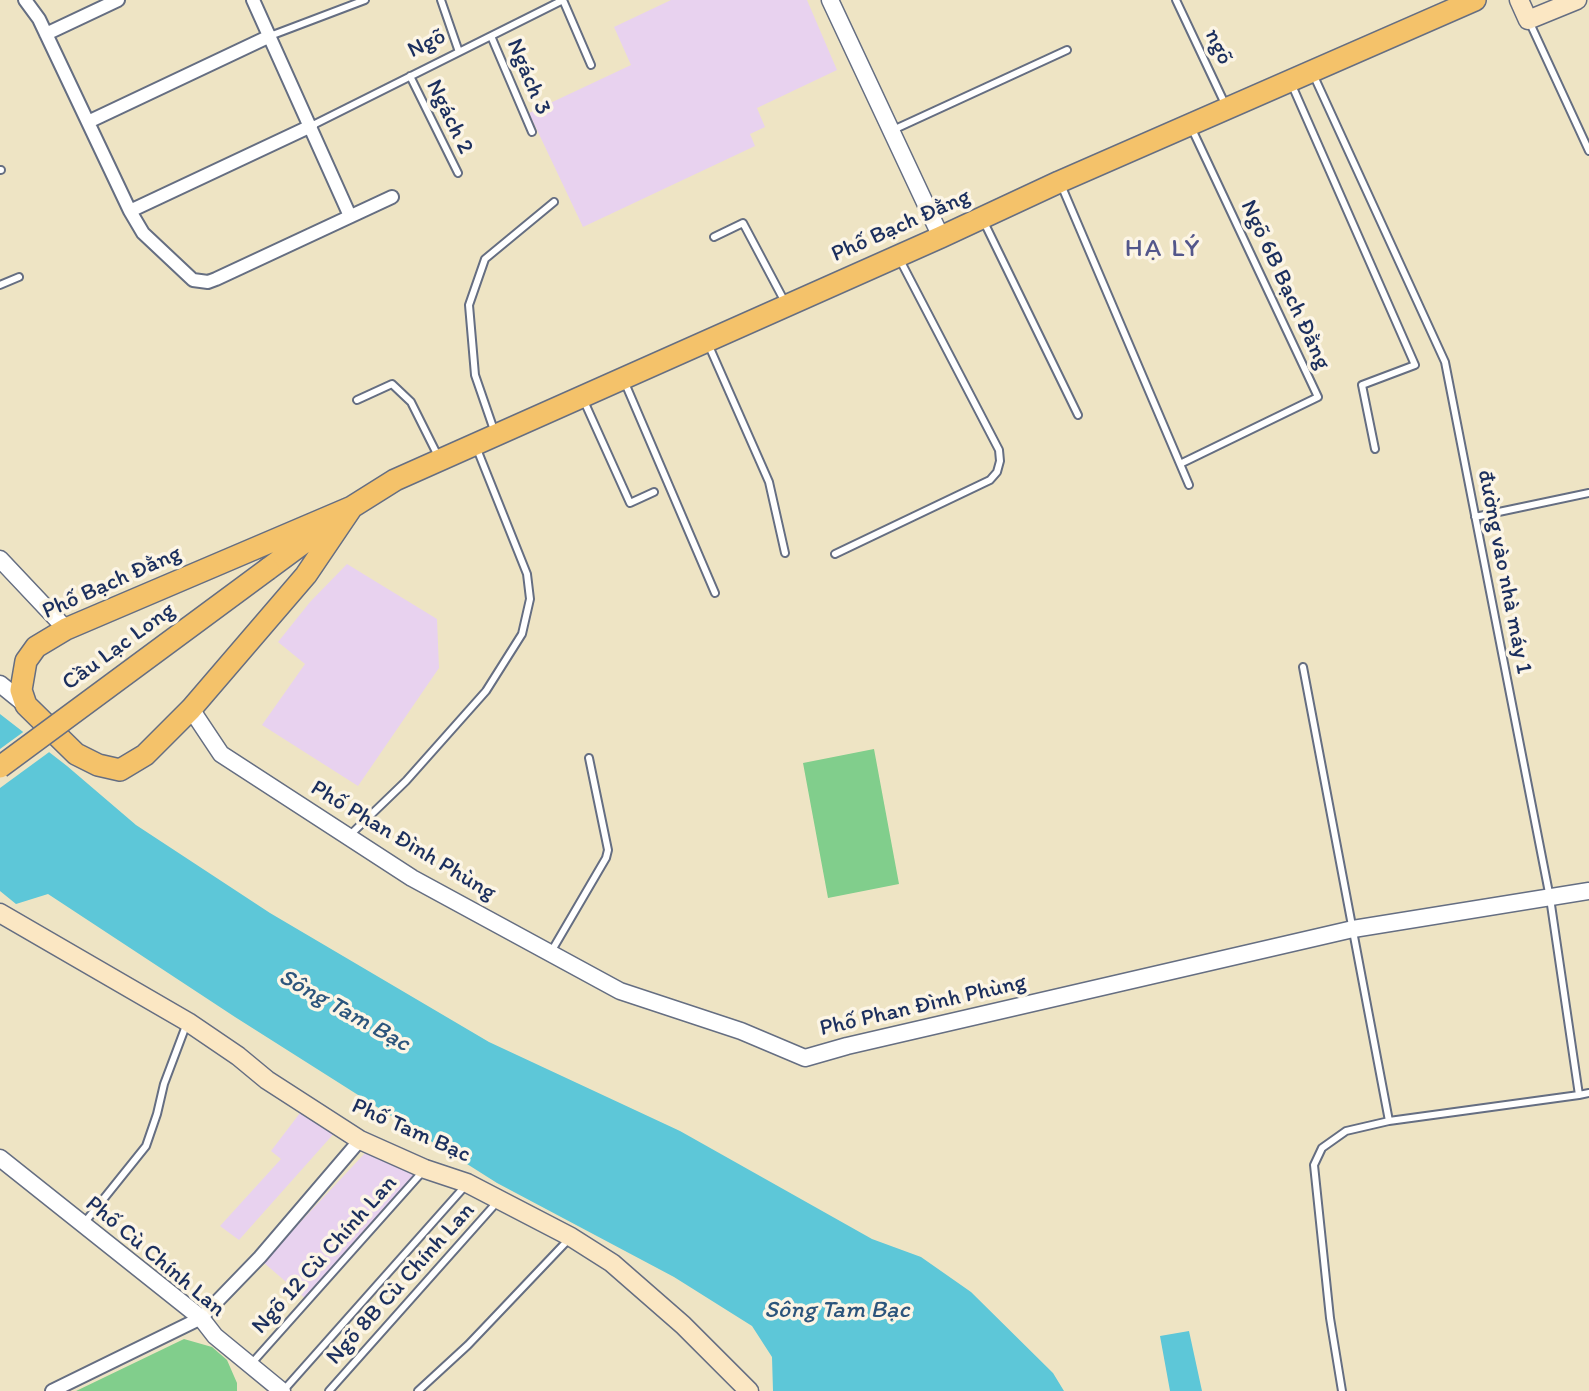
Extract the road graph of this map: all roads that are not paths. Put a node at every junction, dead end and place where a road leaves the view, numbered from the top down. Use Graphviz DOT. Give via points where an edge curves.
graph roads {
  1 [pos="25,0"];
  2 [pos="118,0"];
  3 [pos="253,0"];
  4 [pos="365,0"];
  5 [pos="441,0"];
  6 [pos="563,0"];
  7 [pos="830,0"];
  8 [pos="1176,0"];
  9 [pos="1475,0"];
  10 [pos="1519,0"];
  11 [pos="1577,0"];
  12 [pos="1528,20"];
  13 [pos="46,34"];
  14 [pos="270,36"];
  15 [pos="491,36"];
  16 [pos="1067,50"];
  17 [pos="459,51"];
  18 [pos="591,65"];
  19 [pos="1312,72"];
  20 [pos="410,76"];
  21 [pos="1290,82"];
  22 [pos="1227,108"];
  23 [pos="88,122"];
  24 [pos="1190,125"];
  25 [pos="311,126"];
  26 [pos="891,131"];
  27 [pos="532,132"];
  28 [pos="1589,151"];
  29 [pos="458,173"];
  30 [pos="1059,182"];
  31 [pos="392,197"];
  32 [pos="554,202"];
  33 [pos="130,211"];
  34 [pos="350,216"];
  35 [pos="982,218"];
  36 [pos="715,237"];
  37 [pos="941,237"];
  38 [pos="898,256"];
  39 [pos="19,277"];
  40 [pos="0,285"];
  41 [pos="787,305"];
  42 [pos="707,341"];
  43 [pos="623,378"];
  44 [pos="582,396"];
  45 [pos="357,400"];
  46 [pos="1078,415"];
  47 [pos="495,435"];
  48 [pos="475,444"];
  49 [pos="1375,449"];
  50 [pos="440,459"];
  51 [pos="1180,464"];
  52 [pos="1189,485"];
  53 [pos="654,492"];
  54 [pos="1589,494"];
  55 [pos="352,507"];
  56 [pos="1475,517"];
  57 [pos="785,553"];
  58 [pos="835,554"];
  59 [pos="0,558"];
  60 [pos="268,569"];
  61 [pos="715,593"];
  62 [pos="66,629"];
  63 [pos="1303,667"];
  64 [pos="0,684"];
  65 [pos="26,705"];
  66 [pos="191,709"];
  67 [pos="589,758"];
  68 [pos="0,767"];
  69 [pos="349,837"];
  70 [pos="1589,891"];
  71 [pos="1550,898"];
  72 [pos="0,913"];
  73 [pos="1353,929"];
  74 [pos="550,953"];
  75 [pos="188,1022"];
  76 [pos="1589,1093"];
  77 [pos="1580,1095"];
  78 [pos="1389,1121"];
  79 [pos="360,1140"];
  80 [pos="0,1158"];
  81 [pos="425,1169"];
  82 [pos="467,1183"];
  83 [pos="500,1199"];
  84 [pos="82,1226"];
  85 [pos="571,1237"];
  86 [pos="201,1318"];
  87 [pos="250,1365"];
  88 [pos="52,1391"];
  89 [pos="282,1391"];
  90 [pos="329,1391"];
  91 [pos="418,1391"];
  92 [pos="749,1391"];
  93 [pos="1342,1391"];
  1 -- 13 [label="street"];
  2 -- 13 [label="street"];
  3 -- 14 [label="street"];
  4 -- 14 [label="lane"];
  5 -- 17 [label="lane"];
  6 -- 15 [label="lane, Ngõ"];
  6 -- 18 [label="lane"];
  7 -- 26 [label="street"];
  8 -- 22 [label="lane, ngõ"];
  9 -- 19 [label="main road, Phố Bạch Đằng"];
  10 -- 12 [label="main road"];
  11 -- 12 [label="main road"];
  12 -- 28 [label="lane"];
  13 -- 23 [label="street"];
  14 -- 23 [label="street"];
  14 -- 25 [label="street"];
  15 -- 17 [label="lane, Ngõ"];
  15 -- 27 [label="lane, Ngách 3"];
  16 -- 26 [label="lane"];
  17 -- 20 [label="lane, Ngõ"];
  19 -- 21 [label="main road, Phố Bạch Đằng"];
  19 -- 56 [label="lane, đường vào nhà máy 1" via="1445,362"];
  20 -- 25 [label="lane, Ngõ"];
  20 -- 29 [label="lane, Ngách 2"];
  21 -- 22 [label="main road, Phố Bạch Đằng"];
  21 -- 49 [label="lane" via="1415,365 1362,385"];
  22 -- 24 [label="main road, Phố Bạch Đằng"];
  23 -- 33 [label="street"];
  24 -- 30 [label="main road, Phố Bạch Đằng"];
  24 -- 51 [label="lane, Ngõ 6B Bạch Đằng" via="1318,397"];
  25 -- 33 [label="street"];
  25 -- 34 [label="street"];
  26 -- 37 [label="street"];
  30 -- 35 [label="main road, Phố Bạch Đằng"];
  30 -- 51 [label="lane"];
  31 -- 34 [label="street"];
  32 -- 47 [label="lane" via="485,259 469,305 475,375"];
  33 -- 34 [label="street" via="143,233 193,279 208,282"];
  35 -- 37 [label="main road, Phố Bạch Đằng"];
  35 -- 46 [label="lane"];
  36 -- 41 [label="lane" via="743,223"];
  37 -- 38 [label="main road, Phố Bạch Đằng"];
  38 -- 41 [label="main road, Phố Bạch Đằng"];
  38 -- 58 [label="lane" via="999,450 1000,461 990,480"];
  39 -- 40 [label="lane"];
  41 -- 42 [label="main road, Phố Bạch Đằng"];
  42 -- 43 [label="main road, Phố Bạch Đằng"];
  42 -- 57 [label="lane" via="769,482"];
  43 -- 44 [label="main road, Phố Bạch Đằng"];
  43 -- 61 [label="lane"];
  44 -- 47 [label="main road, Phố Bạch Đằng"];
  44 -- 53 [label="lane" via="630,503"];
  45 -- 50 [label="lane" via="391,384 411,402"];
  47 -- 48 [label="main road, Phố Bạch Đằng"];
  48 -- 50 [label="main road, Phố Bạch Đằng"];
  48 -- 69 [label="lane" via="527,574 530,599 522,634 486,691 433,753"];
  50 -- 55 [label="main road, Phố Bạch Đằng" via="394,480"];
  51 -- 52 [label="lane"];
  54 -- 56 [label="lane"];
  55 -- 60 [label="main road, Phố Bạch Đằng"];
  55 -- 62 [label="main road, Phố Bạch Đằng"];
  55 -- 66 [label="main road, Phố Bạch Đằng" via="306,575"];
  56 -- 71 [label="lane, đường vào nhà máy 1"];
  59 -- 62 [label="street"];
  60 -- 68 [label="main road, Cầu Lạc Long, bridge"];
  62 -- 65 [label="main road, Phố Bạch Đằng" via="36,647 26,661 21,690"];
  63 -- 73 [label="lane"];
  64 -- 65 [label="street"];
  65 -- 66 [label="main road, Phố Bạch Đằng" via="76,754 120,770 145,754"];
  66 -- 69 [label="street, Phố Phan Đình Phùng" via="221,754"];
  67 -- 74 [label="lane" via="608,850"];
  69 -- 74 [label="street, Phố Phan Đình Phùng" via="412,878"];
  70 -- 71 [label="street, Phố Phan Đình Phùng"];
  71 -- 73 [label="street, Phố Phan Đình Phùng"];
  71 -- 77 [label="lane, đường vào nhà máy 1"];
  72 -- 75 [label="main road, Phố Tam Bạc"];
  73 -- 74 [label="street, Phố Phan Đình Phùng" via="805,1058 741,1031 620,991"];
  73 -- 78 [label="lane"];
  75 -- 79 [label="main road, Phố Tam Bạc"];
  75 -- 84 [label="lane" via="146,1146"];
  76 -- 77 [label="lane"];
  77 -- 78 [label="lane"];
  78 -- 93 [label="lane" via="1346,1131 1322,1148 1314,1165"];
  79 -- 81 [label="main road, Phố Tam Bạc"];
  79 -- 86 [label="street"];
  80 -- 84 [label="street, Phố Cù Chính Lan"];
  81 -- 82 [label="main road, Phố Tam Bạc"];
  81 -- 87 [label="lane, Ngõ 12 Cù Chính Lan"];
  82 -- 83 [label="main road, Phố Tam Bạc"];
  82 -- 89 [label="lane"];
  83 -- 85 [label="main road, Phố Tam Bạc"];
  83 -- 90 [label="lane, Ngõ 8B Cù Chính Lan"];
  84 -- 86 [label="street, Phố Cù Chính Lan"];
  85 -- 91 [label="lane"];
  85 -- 92 [label="main road, Phố Tam Bạc" via="612,1263"];
  86 -- 87 [label="street, Phố Cù Chính Lan"];
  86 -- 88 [label="street"];
  87 -- 89 [label="street, Phố Cù Chính Lan"];
}
